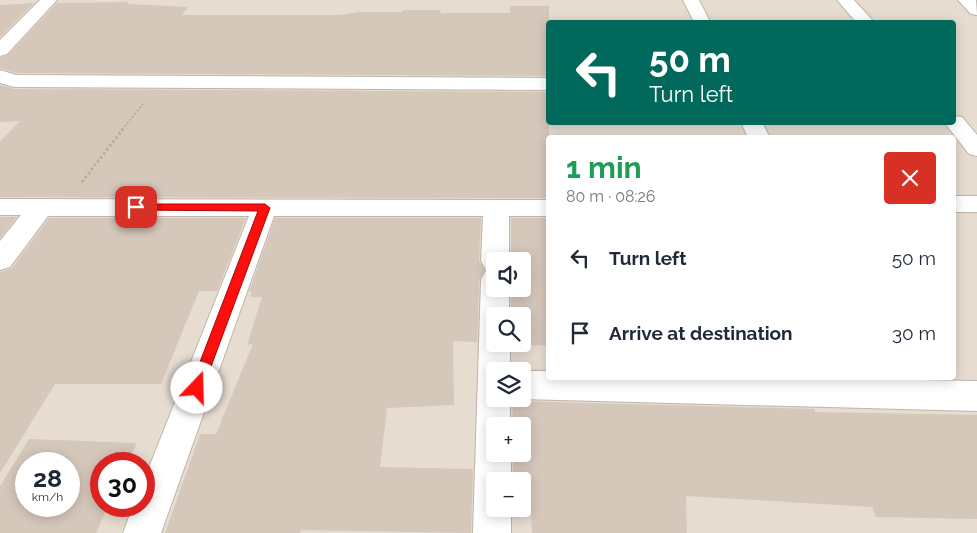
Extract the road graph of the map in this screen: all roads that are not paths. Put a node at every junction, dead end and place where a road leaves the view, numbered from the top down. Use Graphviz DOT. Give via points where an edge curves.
graph roads {
  1 [pos="49,0"];
  2 [pos="691,0"];
  3 [pos="845,0"];
  4 [pos="966,0"];
  5 [pos="977,10"];
  6 [pos="701,20"];
  7 [pos="863,20"];
  8 [pos="19,30"];
  9 [pos="0,31"];
  10 [pos="0,50"];
  11 [pos="0,76"];
  12 [pos="546,84"];
  13 [pos="956,124"];
  14 [pos="976,147"];
  15 [pos="956,204"];
  16 [pos="977,204"];
  17 [pos="0,207"];
  18 [pos="51,207"];
  19 [pos="265,208"];
  20 [pos="496,208"];
  21 [pos="546,208"];
  22 [pos="495,252"];
  23 [pos="0,260"];
  24 [pos="496,297"];
  25 [pos="502,362"];
  26 [pos="531,385"];
  27 [pos="977,396"];
  28 [pos="502,407"];
  29 [pos="142,533"];
  30 [pos="492,533"];
  1 -- 8 [label="street"];
  2 -- 6 [label="street"];
  3 -- 7 [label="street"];
  4 -- 5 [label="street"];
  8 -- 9 [label="street"];
  8 -- 10 [label="street"];
  11 -- 12 [label="street" via="14,80"];
  13 -- 14 [label="street"];
  15 -- 16 [label="street"];
  17 -- 18 [label="street"];
  18 -- 19 [label="street"];
  18 -- 23 [label="street"];
  19 -- 20 [label="street"];
  19 -- 29 [label="street"];
  20 -- 21 [label="street"];
  20 -- 22 [label="street"];
  24 -- 25 [label="street"];
  26 -- 27 [label="street"];
  28 -- 30 [label="street"];
}
